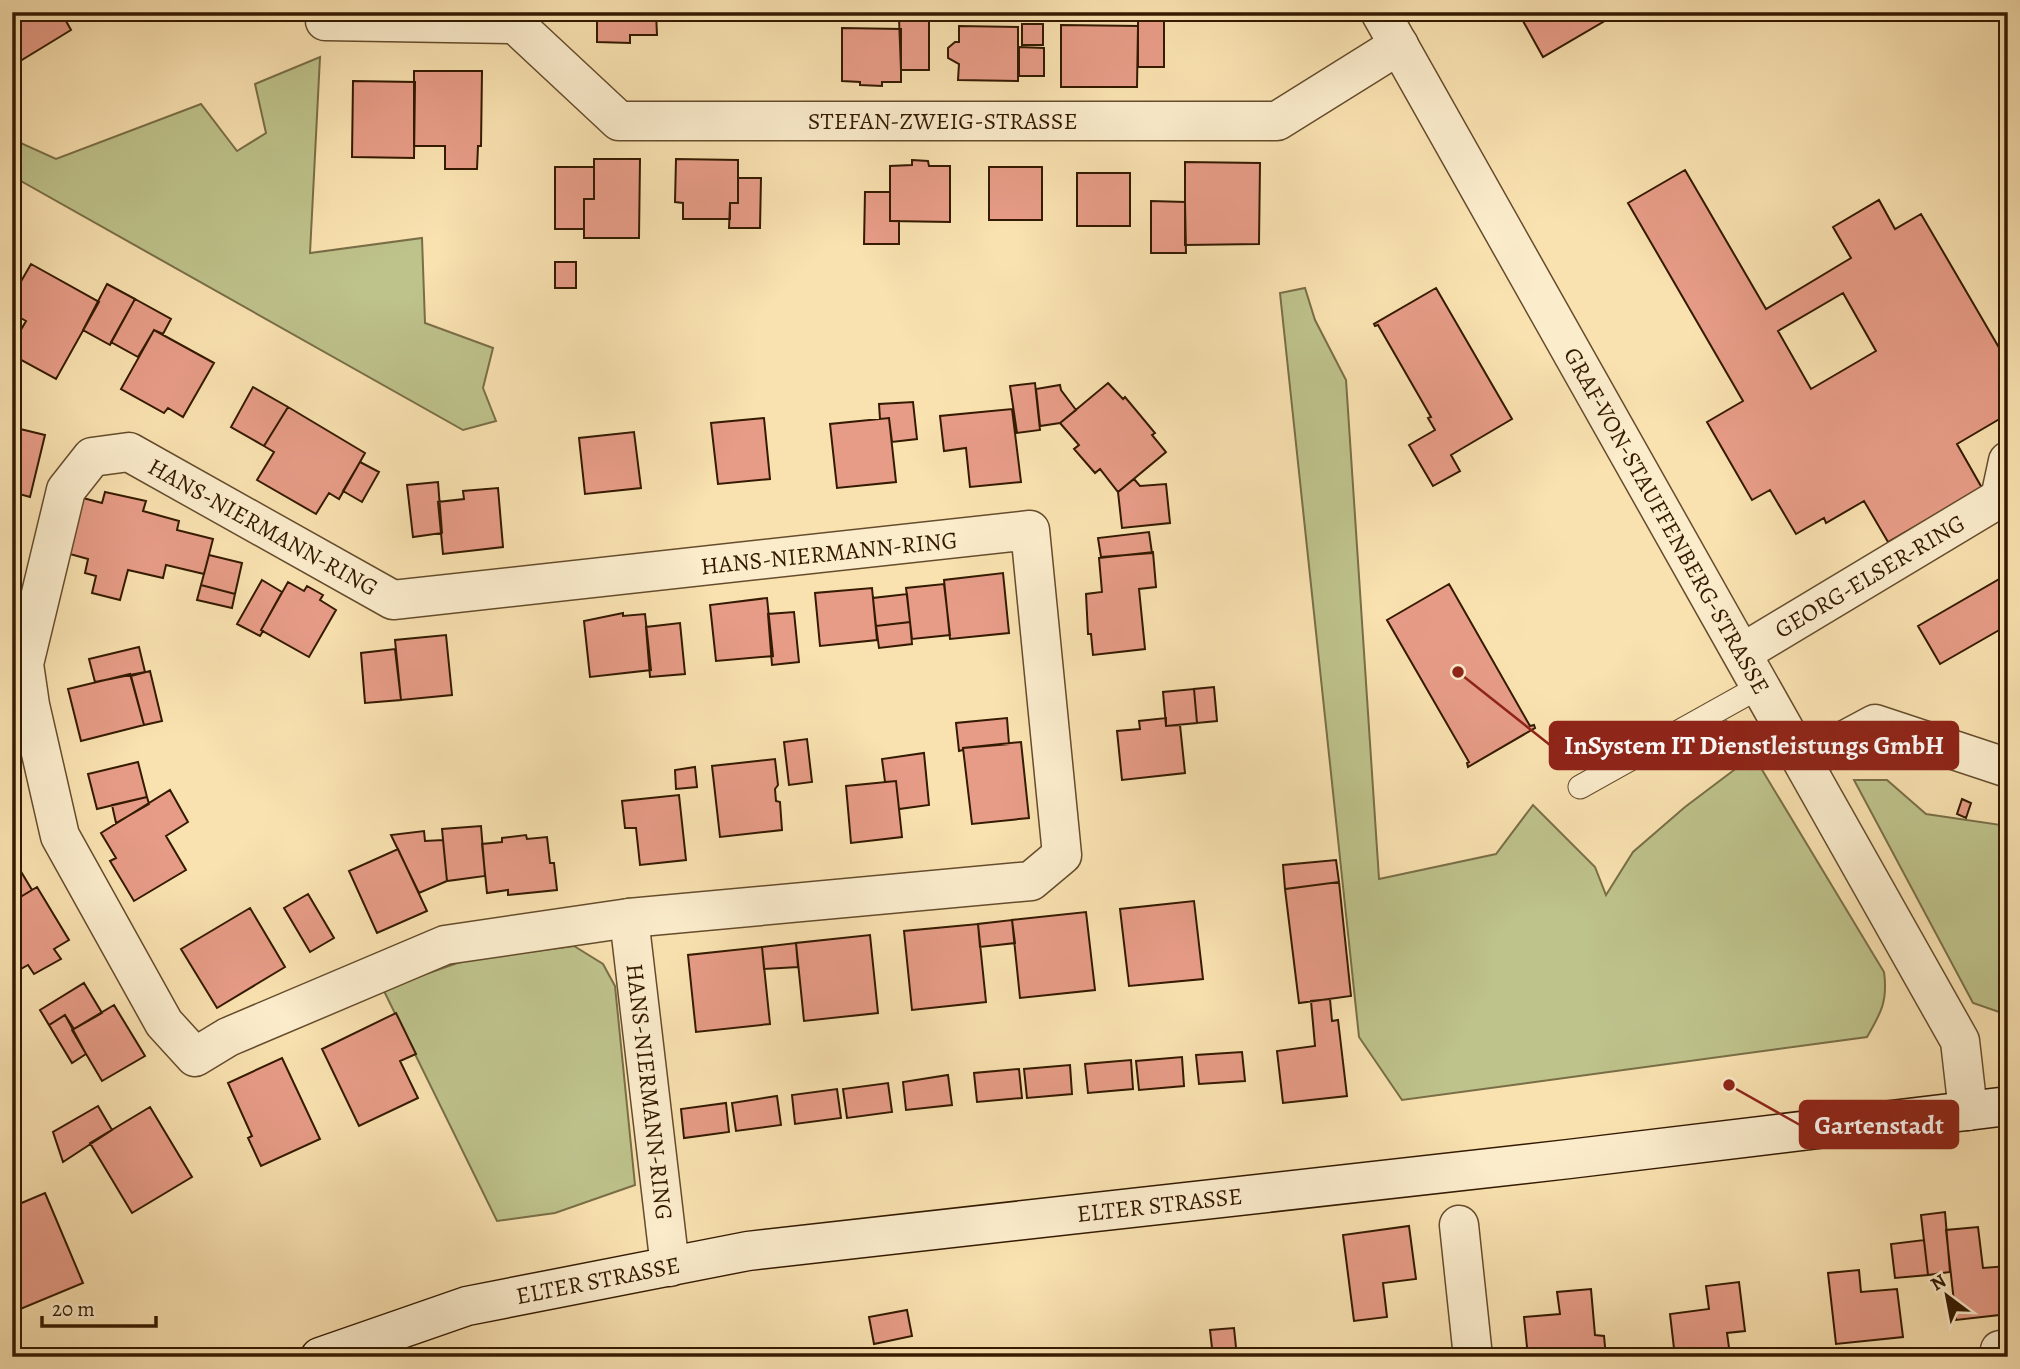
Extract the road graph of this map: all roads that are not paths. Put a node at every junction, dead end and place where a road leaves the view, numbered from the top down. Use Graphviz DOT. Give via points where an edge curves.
graph roads {
  1 [pos="1380,12"];
  2 [pos="515,18"];
  3 [pos="325,21"];
  4 [pos="1399,46"];
  5 [pos="2008,461"];
  6 [pos="1742,653"];
  7 [pos="1761,686"];
  8 [pos="1804,762"];
  9 [pos="2008,768"];
  10 [pos="1580,787"];
  11 [pos="629,918"];
  12 [pos="2008,1106"];
  13 [pos="1968,1111"];
  14 [pos="1459,1225"];
  15 [pos="670,1267"];
  16 [pos="320,1357"];
  17 [pos="1473,1357"];
  1 -- 4 [label="street, GRAF-VON-STAUFFENBERG-STRASSE"];
  2 -- 3 [label="street"];
  2 -- 4 [label="street, STEFAN-ZWEIG-STRASSE" via="619,121 1278,121"];
  4 -- 6 [label="street, GRAF-VON-STAUFFENBERG-STRASSE"];
  5 -- 6 [label="street, GEORG-ELSER-RING" via="2000,498"];
  6 -- 7 [label="street, GRAF-VON-STAUFFENBERG-STRASSE"];
  7 -- 8 [label="street, GRAF-VON-STAUFFENBERG-STRASSE"];
  7 -- 10 [label="lane"];
  8 -- 9 [label="street" via="1875,724"];
  8 -- 13 [label="street, GRAF-VON-STAUFFENBERG-STRASSE" via="1960,1041"];
  11 -- 11 [label="street, HANS-NIERMANN-RING" via="1031,881 1062,855 1030,530 393,600 129,452 92,457 66,490 24,664 30,705 60,836 164,1023 195,1057 228,1037 444,945"];
  11 -- 15 [label="street, HANS-NIERMANN-RING"];
  12 -- 13 [label="street, ELTER STRASSE"];
  13 -- 15 [label="street, ELTER STRASSE" via="748,1251"];
  14 -- 17 [label="street"];
  15 -- 16 [label="street, ELTER STRASSE" via="467,1306"];
}
